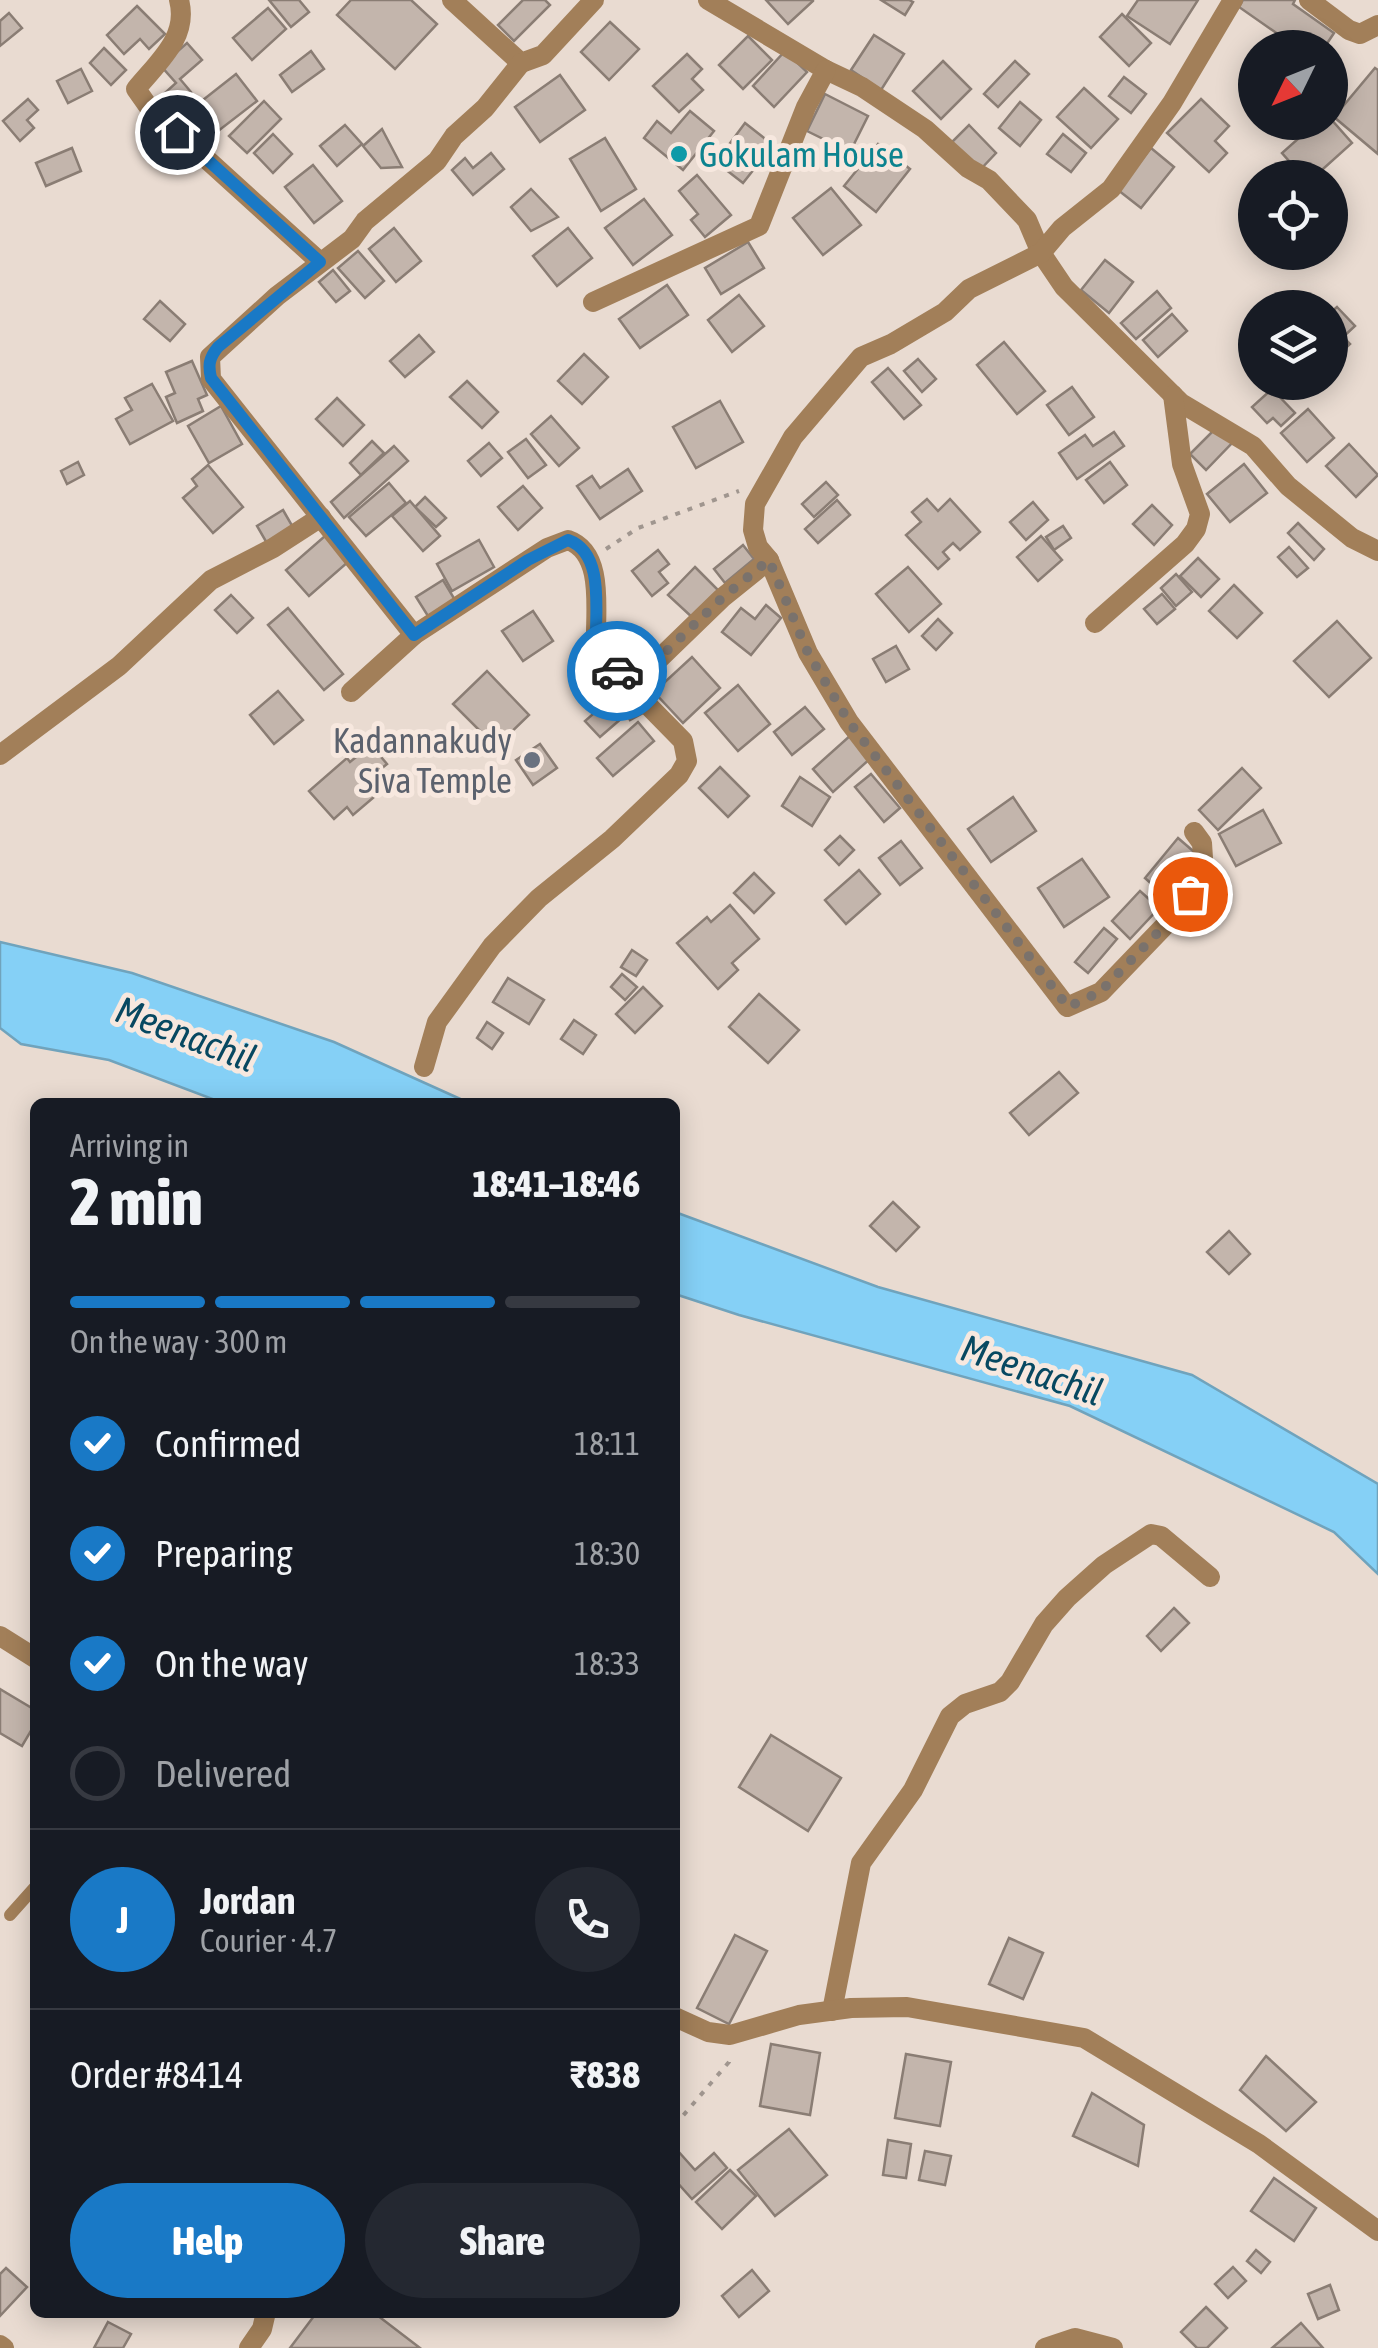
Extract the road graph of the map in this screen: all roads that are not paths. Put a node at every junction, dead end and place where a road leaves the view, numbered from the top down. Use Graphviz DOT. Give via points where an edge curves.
graph roads {
  1 [pos="179,0"];
  2 [pos="452,0"];
  3 [pos="594,0"];
  4 [pos="708,0"];
  5 [pos="1233,0"];
  6 [pos="1309,0"];
  7 [pos="1378,25"];
  8 [pos="521,63"];
  9 [pos="826,70"];
  10 [pos="1042,253"];
  11 [pos="320,262"];
  12 [pos="594,302"];
  13 [pos="1173,395"];
  14 [pos="320,517"];
  15 [pos="1378,551"];
  16 [pos="769,560"];
  17 [pos="1095,623"];
  18 [pos="414,635"];
  19 [pos="630,686"];
  20 [pos="351,692"];
  21 [pos="0,755"];
  22 [pos="1194,832"];
  23 [pos="424,1067"];
  24 [pos="1210,1576"];
  25 [pos="0,1636"];
  26 [pos="30,1655"];
  27 [pos="30,1893"];
  28 [pos="10,1915"];
  29 [pos="832,2011"];
  30 [pos="680,2020"];
  31 [pos="1378,2231"];
  32 [pos="264,2318"];
  33 [pos="249,2348"];
  34 [pos="1045,2348"];
  35 [pos="1113,2348"];
  1 -- 11 [label="street" via="184,18 178,38 136,89"];
  2 -- 8 [label="street"];
  3 -- 8 [label="street" via="543,55"];
  4 -- 9 [label="street"];
  5 -- 10 [label="street" via="1172,103 1110,189"];
  6 -- 7 [label="street" via="1360,34"];
  8 -- 11 [label="street" via="436,161"];
  9 -- 10 [label="street" via="862,86 989,180 1026,220"];
  9 -- 12 [label="street" via="759,226"];
  10 -- 13 [label="street" via="1064,287"];
  10 -- 16 [label="street" via="861,356 793,437 755,504 753,530"];
  11 -- 14 [label="street" via="218,347 209,369"];
  13 -- 15 [label="street" via="1254,446 1288,486"];
  13 -- 17 [label="street" via="1182,464 1200,514 1196,529"];
  14 -- 18 [label="street"];
  14 -- 21 [label="street" via="212,580 119,666"];
  16 -- 19 [label="street"];
  16 -- 22 [label="street" via="808,653 849,722 1068,1007 1100,992 1175,915 1204,874 1202,843"];
  18 -- 19 [label="street" via="568,540 580,544 590,561 596,642"];
  18 -- 20 [label="street"];
  19 -- 23 [label="street" via="683,741 687,761 492,946 436,1022"];
  24 -- 29 [label="street" via="1151,1534 1066,1598 1000,1692 950,1716 913,1790 861,1862"];
  25 -- 26 [label="street"];
  27 -- 28 [label="lane"];
  29 -- 30 [label="street" via="730,2034"];
  29 -- 31 [label="street" via="907,2007 1084,2038 1260,2144"];
  32 -- 33 [label="street"];
  34 -- 35 [label="street" via="1075,2338"];
}
